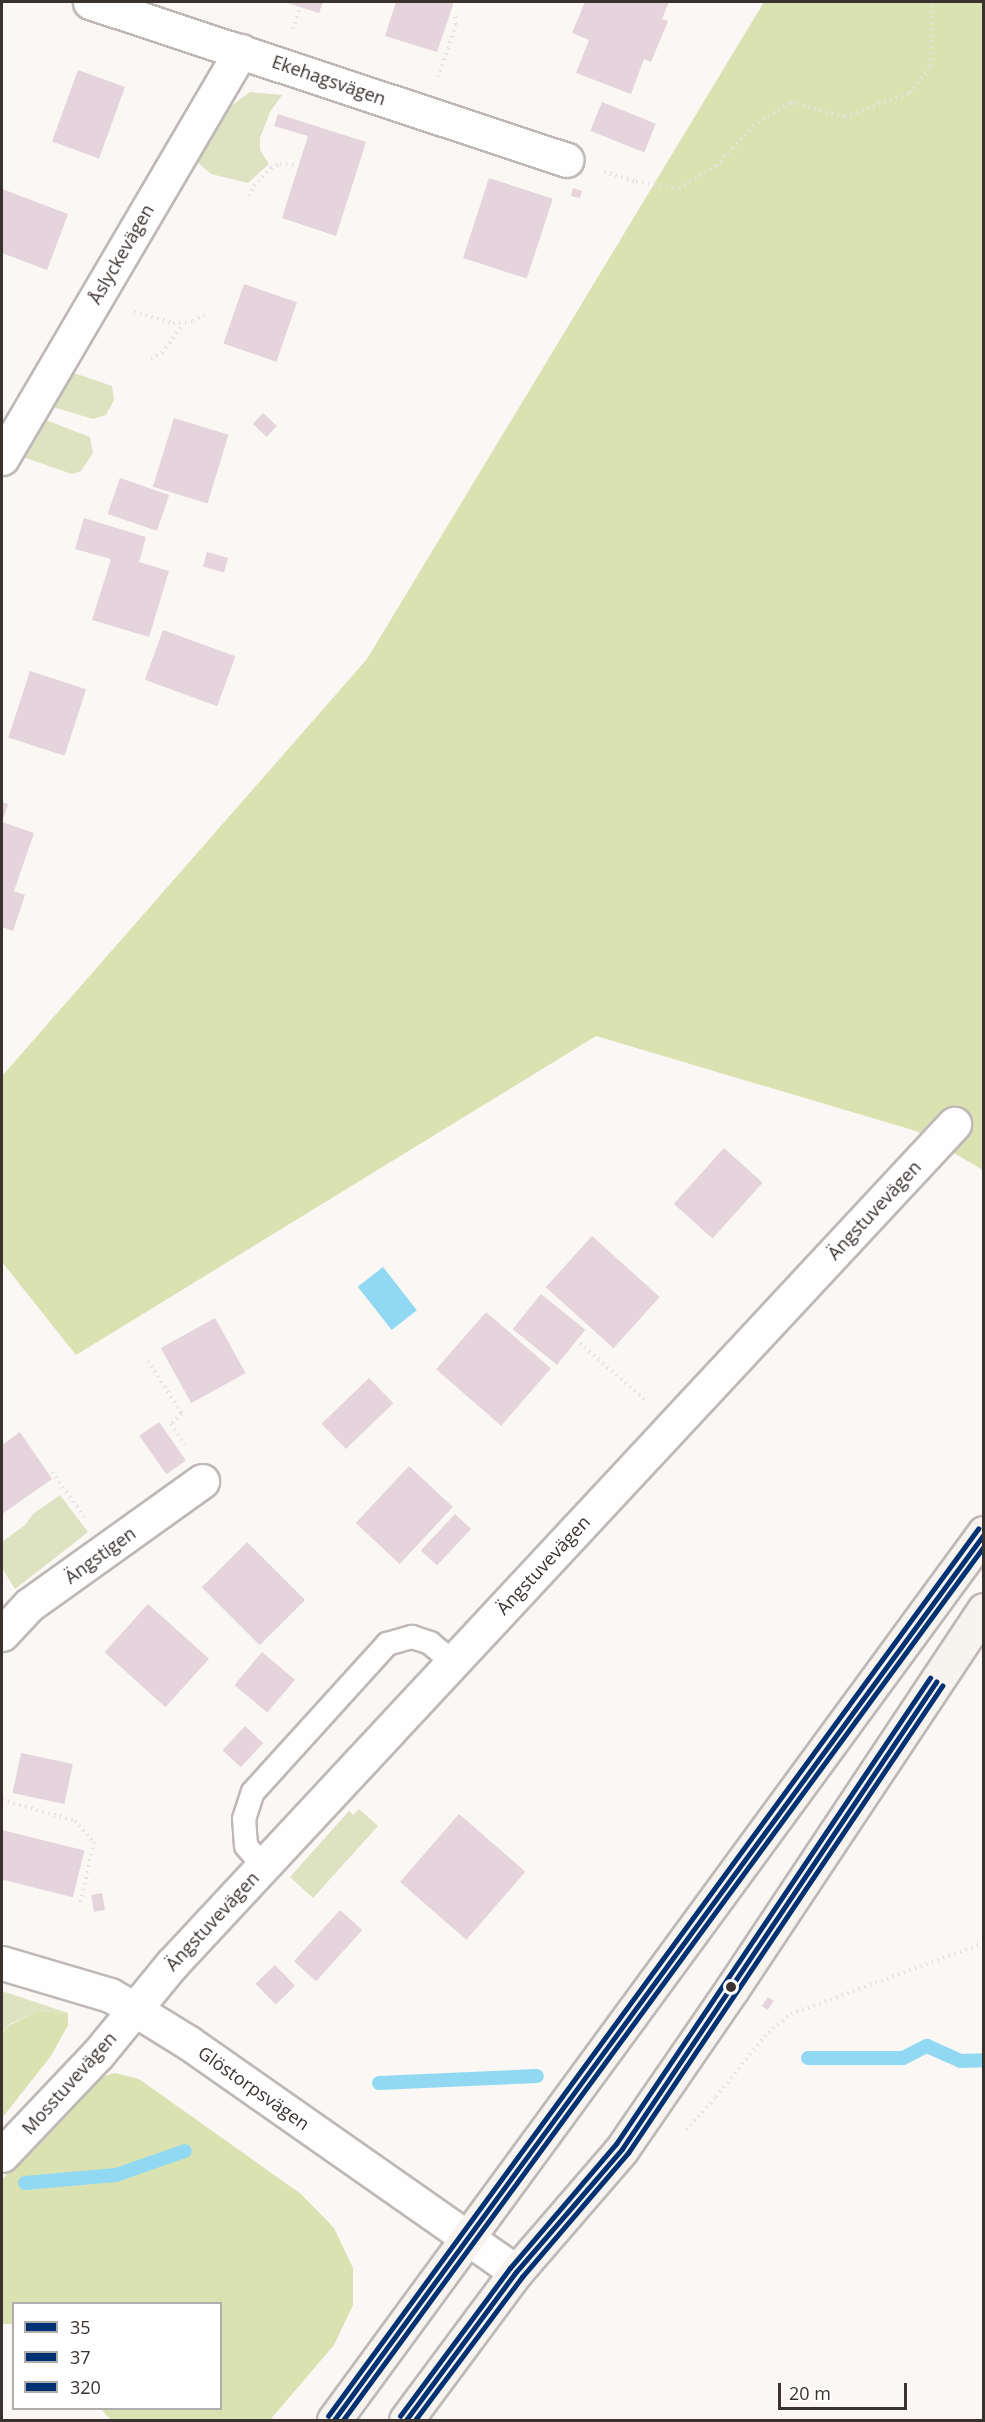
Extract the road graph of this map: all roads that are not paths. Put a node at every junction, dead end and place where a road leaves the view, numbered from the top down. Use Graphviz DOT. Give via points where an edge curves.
graph roads {
  1 [pos="90,2"];
  2 [pos="241,51"];
  3 [pos="567,160"];
  4 [pos="2,458"];
  5 [pos="954,1124"];
  6 [pos="202,1481"];
  7 [pos="984,1533"];
  8 [pos="984,1610"];
  9 [pos="2,1634"];
  10 [pos="453,1662"];
  11 [pos="263,1866"];
  12 [pos="2,1963"];
  13 [pos="134,2009"];
  14 [pos="2,2156"];
  15 [pos="468,2239"];
  16 [pos="516,2272"];
  17 [pos="334,2421"];
  18 [pos="406,2421"];
  1 -- 2 [label="street, Ekehagsvägen"];
  2 -- 3 [label="street, Ekehagsvägen"];
  2 -- 4 [label="street, Åslyckevägen"];
  5 -- 10 [label="street, Ängstuvevägen"];
  6 -- 9 [label="street, Ängstigen" via="29,1605"];
  7 -- 15 [label="main road"];
  8 -- 16 [label="main road" via="622,2149"];
  10 -- 11 [label="street, Ängstuvevägen"];
  10 -- 11 [label="lane" via="430,1643 412,1637 387,1644 254,1792 244,1820 246,1846"];
  11 -- 13 [label="street, Ängstuvevägen"];
  12 -- 13 [label="street, Glöstorpsvägen" via="110,1995"];
  13 -- 14 [label="street, Mosstuvevägen" via="98,2054"];
  13 -- 15 [label="street, Glöstorpsvägen" via="189,2043"];
  15 -- 16 [label="street, Glöstorpsvägen"];
  15 -- 17 [label="main road"];
  16 -- 18 [label="main road"];
}
